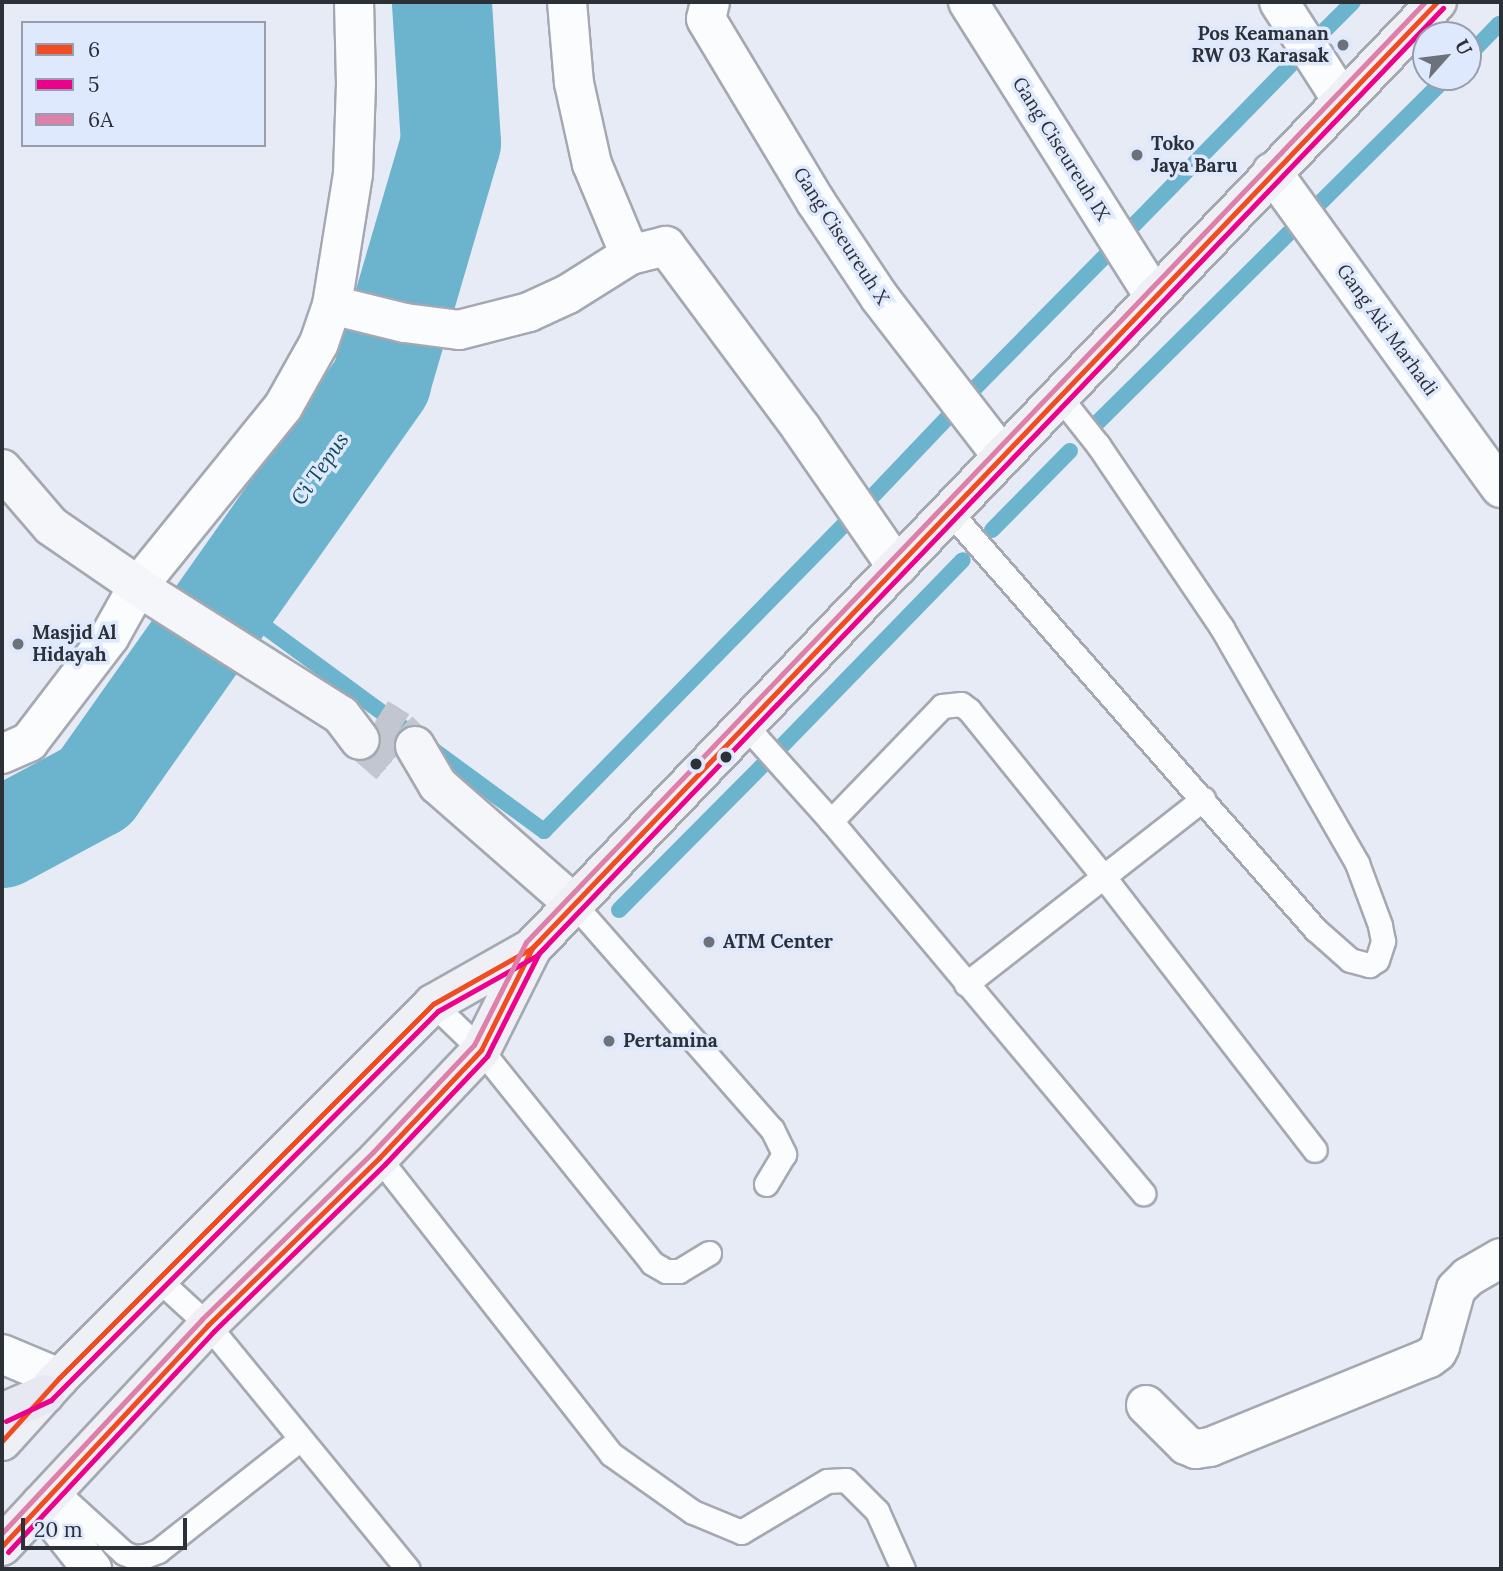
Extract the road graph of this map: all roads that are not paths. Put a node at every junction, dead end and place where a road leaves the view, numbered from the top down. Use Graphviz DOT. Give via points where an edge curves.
graph roads {
  1 [pos="354,2"];
  2 [pos="567,2"];
  3 [pos="709,2"];
  4 [pos="968,2"];
  5 [pos="1279,2"];
  6 [pos="1437,2"];
  7 [pos="1342,100"];
  8 [pos="1272,172"];
  9 [pos="630,255"];
  10 [pos="1154,296"];
  11 [pos="340,307"];
  12 [pos="1059,396"];
  13 [pos="1002,456"];
  14 [pos="2,469"];
  15 [pos="1501,488"];
  16 [pos="949,511"];
  17 [pos="897,567"];
  18 [pos="145,591"];
  19 [pos="360,724"];
  20 [pos="745,726"];
  21 [pos="2,754"];
  22 [pos="406,759"];
  23 [pos="1203,799"];
  24 [pos="831,821"];
  25 [pos="1103,876"];
  26 [pos="574,904"];
  27 [pos="532,948"];
  28 [pos="966,984"];
  29 [pos="433,1004"];
  30 [pos="481,1050"];
  31 [pos="1315,1150"];
  32 [pos="379,1158"];
  33 [pos="766,1184"];
  34 [pos="1143,1193"];
  35 [pos="709,1253"];
  36 [pos="1501,1258"];
  37 [pos="159,1280"];
  38 [pos="208,1325"];
  39 [pos="2,1354"];
  40 [pos="52,1386"];
  41 [pos="1146,1405"];
  42 [pos="2,1413"];
  43 [pos="299,1440"];
  44 [pos="2,1441"];
  45 [pos="49,1497"];
  46 [pos="2,1546"];
  47 [pos="92,1569"];
  48 [pos="408,1569"];
  49 [pos="903,1569"];
  1 -- 11 [label="street" via="352,174"];
  2 -- 9 [label="street" via="574,83 592,164"];
  3 -- 13 [label="street, Gang Ciseureuh X" via="706,19 816,202 880,298"];
  4 -- 10 [label="street, Gang Ciseureuh IX"];
  5 -- 7 [label="street"];
  6 -- 7 [label="main road"];
  7 -- 8 [label="main road"];
  8 -- 10 [label="main road"];
  8 -- 15 [label="street, Gang Aki Marhadi"];
  9 -- 11 [label="street" via="529,312 459,330"];
  9 -- 17 [label="street" via="666,246"];
  10 -- 12 [label="main road"];
  11 -- 18 [label="street" via="283,407"];
  12 -- 13 [label="main road"];
  12 -- 23 [label="lane" via="1098,445 1222,628 1350,852 1380,925 1383,941 1377,960 1369,965 1350,960 1315,929"];
  13 -- 16 [label="main road"];
  14 -- 18 [label="street" via="51,526"];
  16 -- 17 [label="main road"];
  16 -- 23 [label="lane"];
  17 -- 20 [label="main road"];
  18 -- 19 [label="street"];
  18 -- 21 [label="street" via="29,742"];
  20 -- 24 [label="lane"];
  20 -- 26 [label="main road"];
  22 -- 26 [label="street"];
  23 -- 25 [label="lane"];
  24 -- 25 [label="lane" via="942,706 961,704"];
  24 -- 28 [label="lane"];
  25 -- 28 [label="lane"];
  25 -- 31 [label="lane"];
  26 -- 27 [label="main road"];
  26 -- 33 [label="lane" via="772,1129 784,1154"];
  27 -- 29 [label="main road"];
  27 -- 30 [label="main road"];
  28 -- 34 [label="lane"];
  29 -- 30 [label="lane"];
  29 -- 37 [label="main road"];
  30 -- 32 [label="main road"];
  30 -- 35 [label="lane" via="652,1263 666,1271 679,1271"];
  32 -- 38 [label="main road"];
  32 -- 49 [label="lane" via="611,1454 693,1512 741,1532 827,1480 846,1480 877,1511"];
  36 -- 41 [label="street" via="1455,1289 1440,1346 1429,1358 1196,1450"];
  37 -- 38 [label="lane"];
  37 -- 40 [label="main road"];
  38 -- 43 [label="lane"];
  38 -- 45 [label="main road"];
  39 -- 40 [label="street"];
  40 -- 42 [label="highway"];
  40 -- 44 [label="main road"];
  43 -- 45 [label="lane" via="158,1551 145,1556 124,1553"];
  43 -- 48 [label="lane"];
  45 -- 46 [label="main road"];
  45 -- 47 [label="street"];
}
